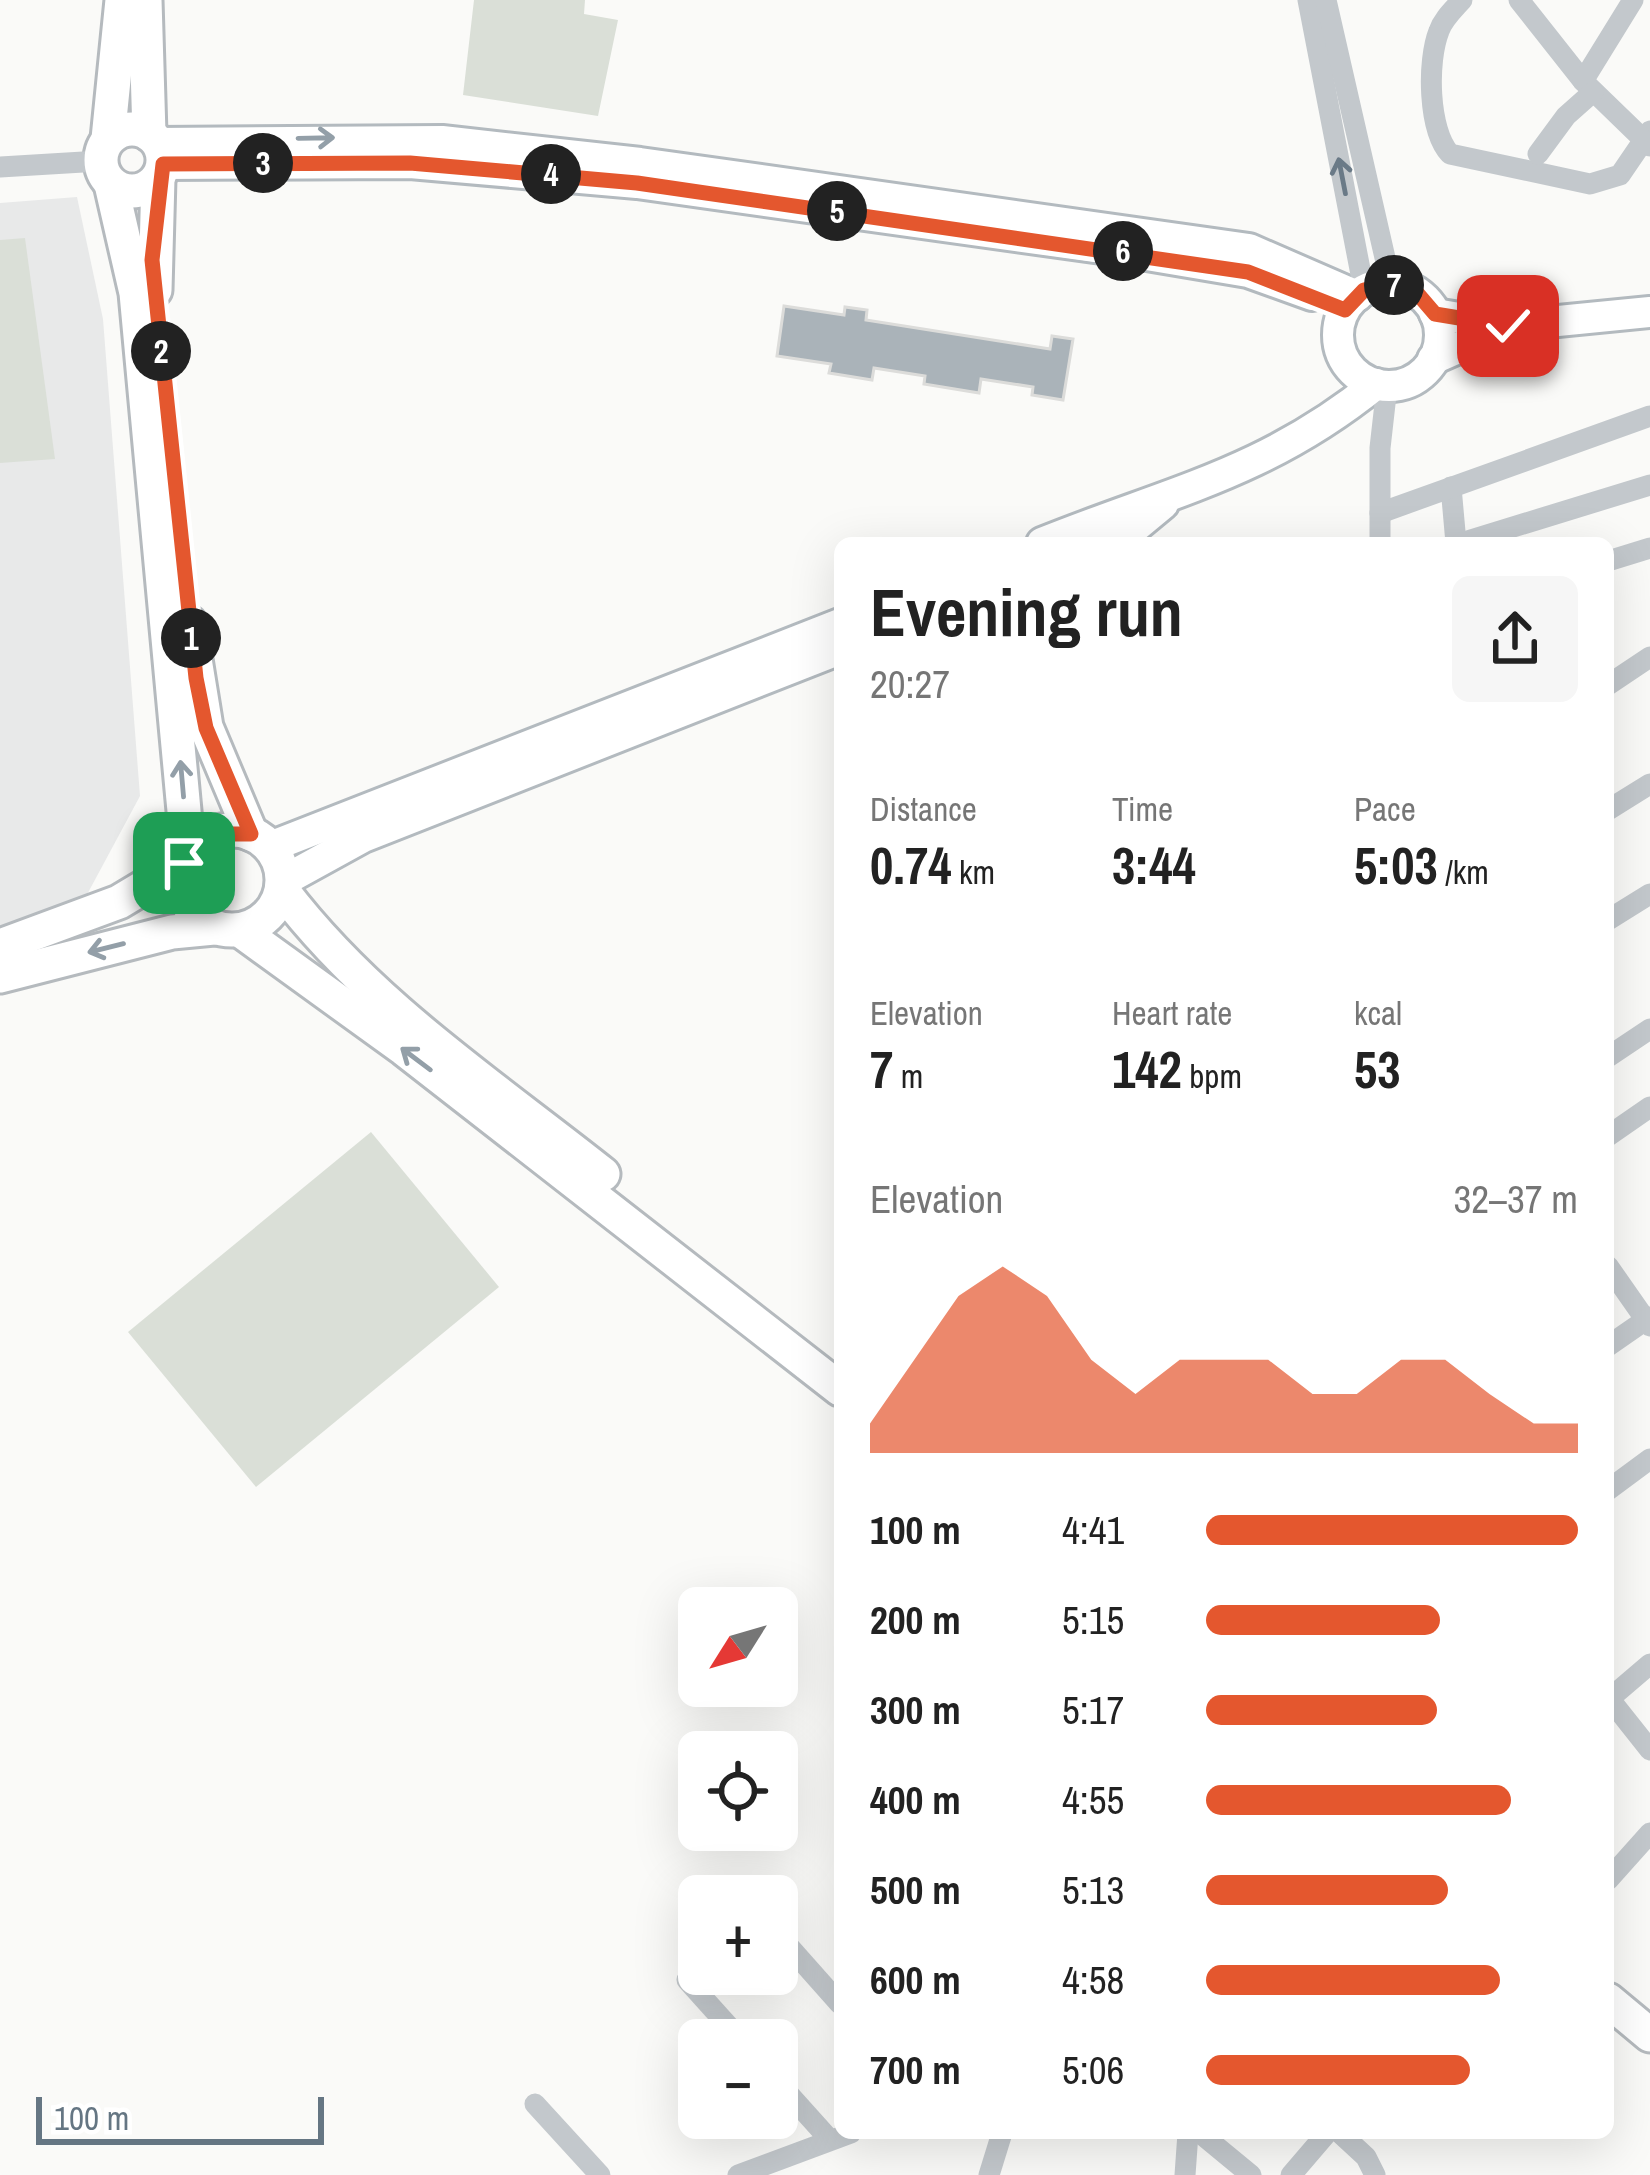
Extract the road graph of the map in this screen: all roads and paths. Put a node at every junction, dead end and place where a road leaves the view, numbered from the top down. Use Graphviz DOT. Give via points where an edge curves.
graph roads {
  1 [pos="122,0"];
  2 [pos="145,0"];
  3 [pos="1308,0"];
  4 [pos="1327,0"];
  5 [pos="1462,0"];
  6 [pos="1633,0"];
  7 [pos="1524,3"];
  8 [pos="1588,86"];
  9 [pos="1648,139"];
  10 [pos="157,154"];
  11 [pos="1538,154"];
  12 [pos="106,161"];
  13 [pos="0,167"];
  14 [pos="1364,295"];
  15 [pos="1650,312"];
  16 [pos="1435,314"];
  17 [pos="1508,326"];
  18 [pos="1433,359"];
  19 [pos="1382,385"];
  20 [pos="1650,416"];
  21 [pos="1650,485"];
  22 [pos="1451,487"];
  23 [pos="1380,512"];
  24 [pos="1121,532"];
  25 [pos="1085,537"];
  26 [pos="1380,537"];
  27 [pos="1457,537"];
  28 [pos="1478,537"];
  29 [pos="1650,548"];
  30 [pos="1614,559"];
  31 [pos="834,626"];
  32 [pos="834,651"];
  33 [pos="1650,657"];
  34 [pos="1614,681"];
  35 [pos="1650,784"];
  36 [pos="1614,806"];
  37 [pos="261,840"];
  38 [pos="186,859"];
  39 [pos="282,885"];
  40 [pos="1650,893"];
  41 [pos="1614,916"];
  42 [pos="228,929"];
  43 [pos="0,946"];
  44 [pos="0,976"];
  45 [pos="1650,1029"];
  46 [pos="1614,1053"];
  47 [pos="1650,1107"];
  48 [pos="1614,1132"];
  49 [pos="1614,1274"];
  50 [pos="1649,1322"];
  51 [pos="1614,1342"];
  52 [pos="834,1358"];
  53 [pos="834,1384"];
  54 [pos="1650,1460"];
  55 [pos="1614,1486"];
  56 [pos="1650,1664"];
  57 [pos="1614,1694"];
  58 [pos="1614,1704"];
  59 [pos="1650,1750"];
  60 [pos="1648,1837"];
  61 [pos="1614,1874"];
  62 [pos="798,1957"];
  63 [pos="1614,1981"];
  64 [pos="700,1995"];
  65 [pos="834,1997"];
  66 [pos="1614,2005"];
  67 [pos="1650,2009"];
  68 [pos="722,2019"];
  69 [pos="1650,2035"];
  70 [pos="798,2100"];
  71 [pos="535,2104"];
  72 [pos="834,2132"];
  73 [pos="835,2139"];
  74 [pos="1000,2139"];
  75 [pos="1188,2139"];
  76 [pos="1207,2139"];
  77 [pos="1322,2139"];
  78 [pos="1346,2139"];
  79 [pos="749,2173"];
  80 [pos="600,2175"];
  81 [pos="988,2175"];
  82 [pos="1185,2175"];
  83 [pos="1252,2175"];
  84 [pos="1292,2175"];
  85 [pos="1375,2175"];
  1 -- 12 [label="main road"];
  2 -- 10 [label="main road"];
  14 -- 3 [label="street, one-way"];
  4 -- 14 [label="street"];
  5 -- 9 [label="street" via="1437,34 1432,60 1438,130 1450,154 1590,184 1620,175"];
  6 -- 8 [label="street"];
  7 -- 8 [label="street"];
  8 -- 9 [label="street"];
  8 -- 11 [label="street"];
  10 -- 12 [label="main road" via="120,130"];
  10 -- 12 [label="main road" via="144,189 127,191"];
  10 -- 14 [label="street" via="442,141 640,163 1249,249"];
  10 -- 37 [label="main road" via="152,260 196,678 206,728"];
  12 -- 13 [label="street"];
  38 -- 12 [label="main road, one-way" via="136,293"];
  14 -- 16 [label="street" via="1417,293"];
  14 -- 19 [label="street" via="1340,350 1354,373"];
  15 -- 17 [label="street"];
  16 -- 17 [label="street"];
  16 -- 18 [label="street"];
  17 -- 18 [label="street"];
  18 -- 19 [label="street" via="1409,382"];
  19 -- 23 [label="street"];
  19 -- 24 [label="street" via="1286,449 1168,500"];
  20 -- 22 [label="street"];
  21 -- 28 [label="street"];
  22 -- 23 [label="street"];
  22 -- 27 [label="street"];
  23 -- 26 [label="street"];
  24 -- 25 [label="street"];
  29 -- 30 [label="street"];
  31 -- 37 [label="street"];
  32 -- 39 [label="street" via="363,838"];
  33 -- 34 [label="street"];
  35 -- 36 [label="street"];
  37 -- 38 [label="main road" via="219,831"];
  37 -- 39 [label="main road"];
  38 -- 42 [label="main road" via="181,879 189,908"];
  38 -- 43 [label="main road" via="119,902"];
  39 -- 42 [label="main road" via="262,921"];
  39 -- 52 [label="main road" via="322,944 365,986"];
  40 -- 41 [label="street"];
  42 -- 44 [label="main road, one-way" via="172,932"];
  53 -- 42 [label="main road, one-way" via="479,1106"];
  45 -- 46 [label="street"];
  47 -- 48 [label="street"];
  49 -- 50 [label="street"];
  50 -- 51 [label="street"];
  54 -- 55 [label="street"];
  56 -- 57 [label="street"];
  58 -- 59 [label="street"];
  60 -- 61 [label="street"];
  62 -- 65 [label="street"];
  63 -- 67 [label="main road"];
  64 -- 68 [label="street"];
  66 -- 69 [label="main road"];
  70 -- 72 [label="street"];
  71 -- 80 [label="street"];
  73 -- 79 [label="street"];
  74 -- 81 [label="street"];
  75 -- 82 [label="street"];
  76 -- 83 [label="street"];
  77 -- 84 [label="street"];
  78 -- 85 [label="street"];
}
